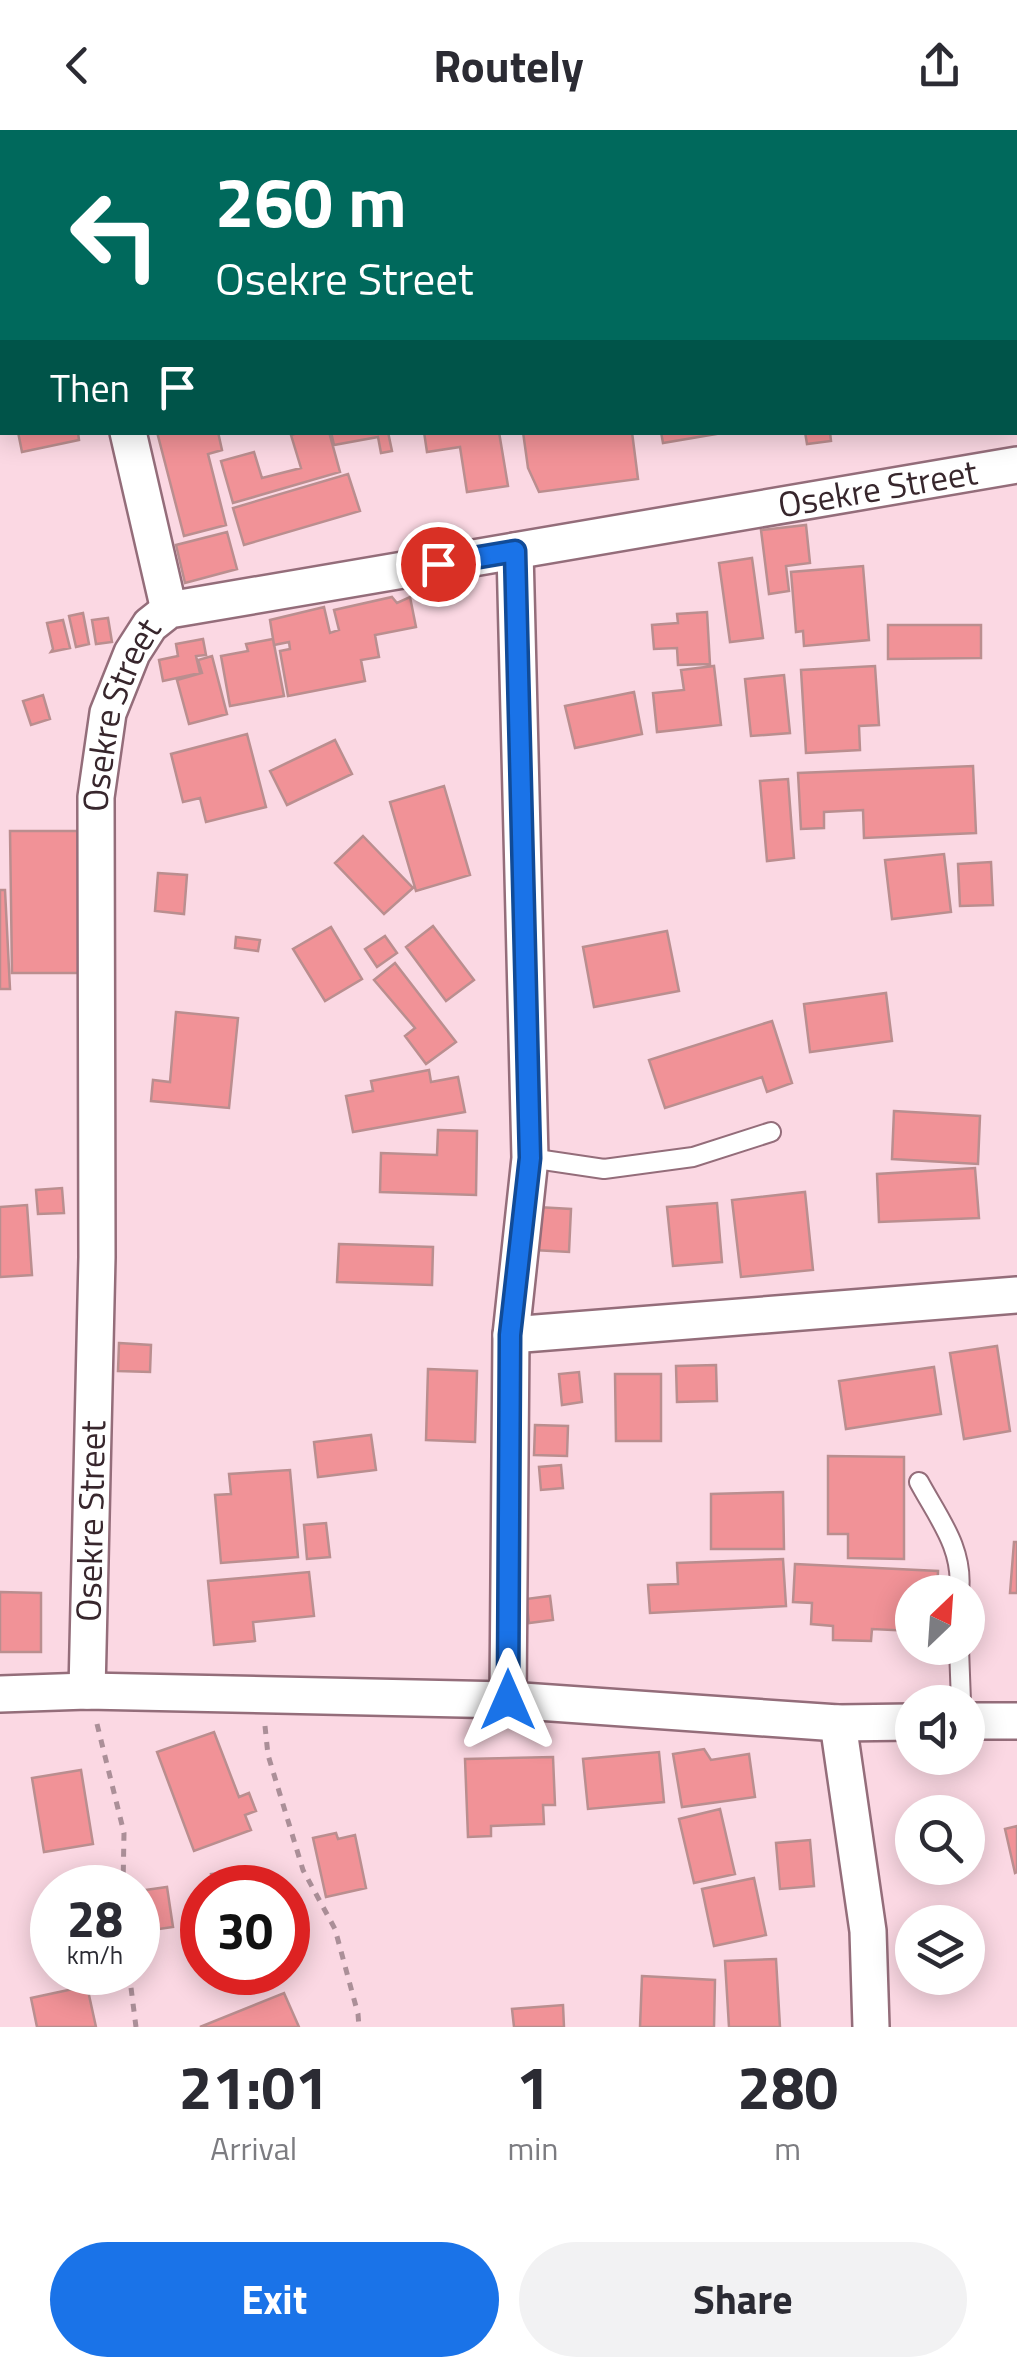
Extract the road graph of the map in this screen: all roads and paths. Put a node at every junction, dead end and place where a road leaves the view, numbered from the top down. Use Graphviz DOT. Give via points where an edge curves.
graph roads {
  1 [pos="129,435"];
  2 [pos="1017,465"];
  3 [pos="515,551"];
  4 [pos="169,610"];
  5 [pos="771,1132"];
  6 [pos="530,1158"];
  7 [pos="1017,1295"];
  8 [pos="510,1335"];
  9 [pos="919,1482"];
  10 [pos="961,1575"];
  11 [pos="87,1692"];
  12 [pos="0,1694"];
  13 [pos="261,1694"];
  14 [pos="508,1700"];
  15 [pos="1017,1720"];
  16 [pos="985,1721"];
  17 [pos="895,1722"];
  18 [pos="838,1723"];
  19 [pos="123,1865"];
  20 [pos="132,1995"];
  21 [pos="136,2027"];
  22 [pos="359,2027"];
  23 [pos="871,2027"];
  1 -- 4 [label="street"];
  2 -- 3 [label="street, Osekre Street"];
  3 -- 4 [label="street, Osekre Street"];
  3 -- 6 [label="street"];
  4 -- 11 [label="street, Osekre Street" via="132,653 108,713 96,797 97,1257"];
  5 -- 6 [label="lane" via="693,1156 604,1169"];
  6 -- 8 [label="street"];
  7 -- 8 [label="street"];
  8 -- 14 [label="street"];
  9 -- 10 [label="lane"];
  11 -- 12 [label="street"];
  11 -- 13 [label="street"];
  11 -- 19 [label="path" via="124,1833"];
  13 -- 14 [label="street"];
  13 -- 22 [label="path" via="268,1755 303,1870 334,1929"];
  14 -- 18 [label="street"];
  15 -- 16 [label="street"];
  17 -- 18 [label="street"];
  18 -- 23 [label="street" via="868,1931"];
  20 -- 21 [label="path"];
}
